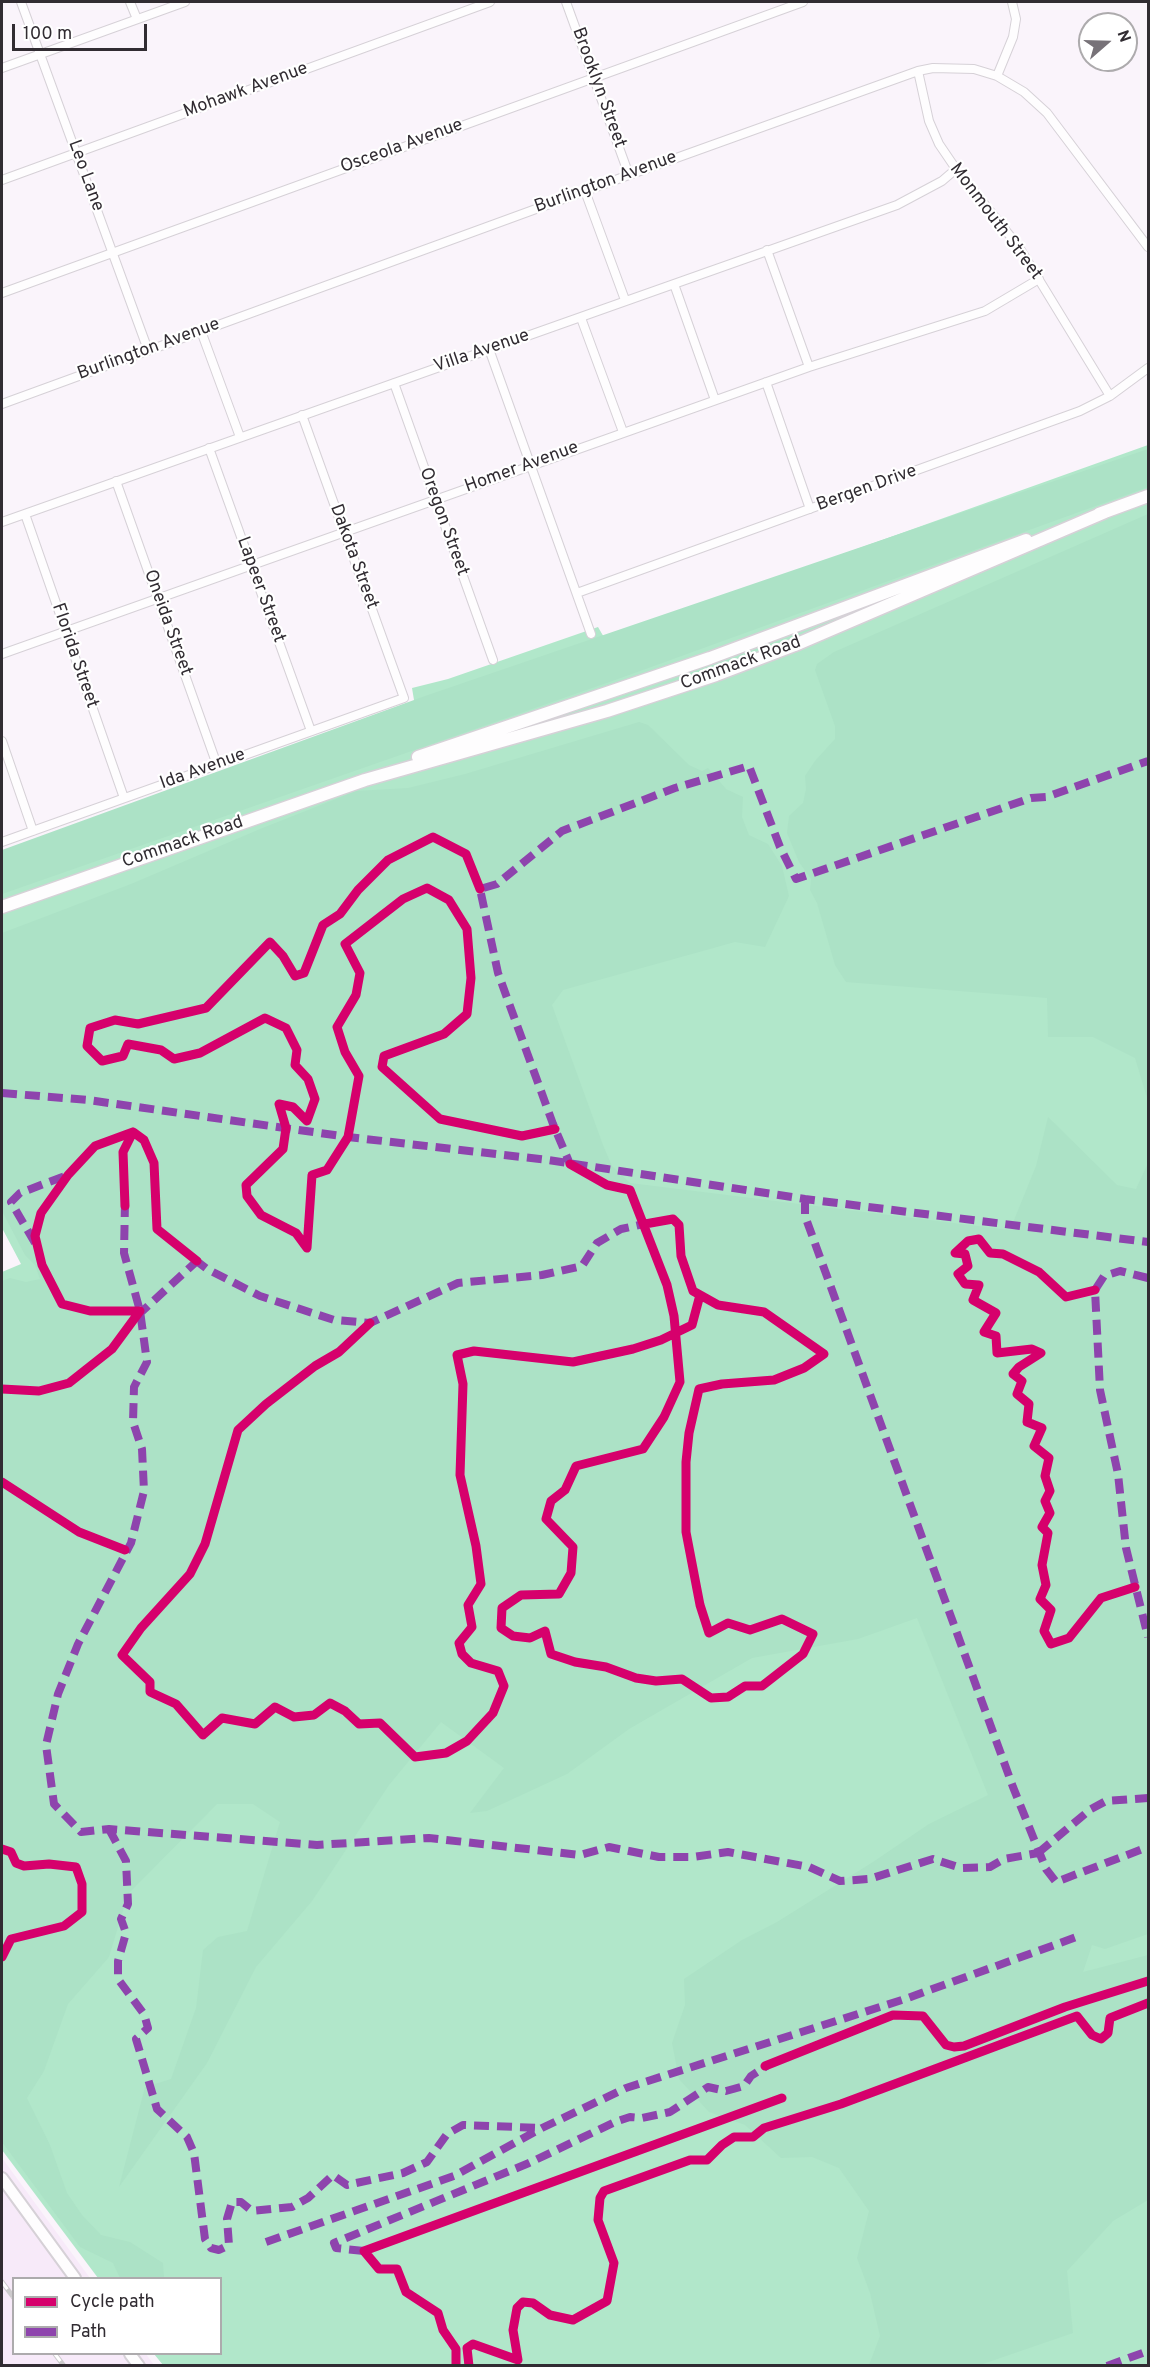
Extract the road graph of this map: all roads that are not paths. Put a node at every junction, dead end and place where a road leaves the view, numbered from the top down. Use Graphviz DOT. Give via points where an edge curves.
graph roads {
  1 [pos="21,2"];
  2 [pos="130,2"];
  3 [pos="185,2"];
  4 [pos="490,2"];
  5 [pos="566,2"];
  6 [pos="803,2"];
  7 [pos="1012,2"];
  8 [pos="136,20"];
  9 [pos="40,54"];
  10 [pos="2,68"];
  11 [pos="918,70"];
  12 [pos="997,76"];
  13 [pos="594,78"];
  14 [pos="76,153"];
  15 [pos="956,169"];
  16 [pos="629,175"];
  17 [pos="2,180"];
  18 [pos="585,191"];
  19 [pos="1148,247"];
  20 [pos="767,250"];
  21 [pos="113,252"];
  22 [pos="1039,279"];
  23 [pos="674,284"];
  24 [pos="2,293"];
  25 [pos="625,300"];
  26 [pos="581,318"];
  27 [pos="201,331"];
  28 [pos="489,349"];
  29 [pos="148,350"];
  30 [pos="809,367"];
  31 [pos="1149,368"];
  32 [pos="766,382"];
  33 [pos="394,383"];
  34 [pos="1110,396"];
  35 [pos="715,400"];
  36 [pos="2,404"];
  37 [pos="302,415"];
  38 [pos="622,432"];
  39 [pos="240,437"];
  40 [pos="210,448"];
  41 [pos="529,465"];
  42 [pos="116,481"];
  43 [pos="1149,496"];
  44 [pos="435,499"];
  45 [pos="810,509"];
  46 [pos="1105,512"];
  47 [pos="25,514"];
  48 [pos="2,522"];
  49 [pos="344,531"];
  50 [pos="251,564"];
  51 [pos="577,593"];
  52 [pos="158,597"];
  53 [pos="65,631"];
  54 [pos="591,634"];
  55 [pos="2,654"];
  56 [pos="493,660"];
  57 [pos="404,698"];
  58 [pos="311,731"];
  59 [pos="2,741"];
  60 [pos="218,765"];
  61 [pos="365,780"];
  62 [pos="124,798"];
  63 [pos="33,831"];
  64 [pos="2,842"];
  65 [pos="2,907"];
  66 [pos="2,2178"];
  67 [pos="74,2277"];
  1 -- 9 [label="street, Leo Lane"];
  2 -- 8 [label="street"];
  3 -- 8 [label="street"];
  4 -- 14 [label="street, Mohawk Avenue"];
  5 -- 13 [label="street, Brooklyn Street"];
  6 -- 13 [label="street, Osceola Avenue"];
  7 -- 12 [label="street" via="1016,20 1013,37"];
  8 -- 9 [label="street"];
  9 -- 10 [label="street"];
  9 -- 14 [label="street, Leo Lane"];
  11 -- 12 [label="street, Burlington Avenue" via="954,67"];
  11 -- 15 [label="street, Monmouth Street" via="929,121"];
  11 -- 16 [label="street, Burlington Avenue"];
  12 -- 19 [label="street, Burlington Avenue" via="1024,92 1047,113"];
  13 -- 16 [label="street, Brooklyn Street"];
  13 -- 21 [label="street, Osceola Avenue"];
  14 -- 17 [label="street, Mohawk Avenue"];
  14 -- 21 [label="street, Leo Lane"];
  15 -- 20 [label="street, Villa Avenue" via="920,195"];
  15 -- 22 [label="street, Monmouth Street" via="1019,247"];
  16 -- 18 [label="street, Burlington Avenue"];
  18 -- 25 [label="street"];
  18 -- 27 [label="street, Burlington Avenue"];
  20 -- 23 [label="street, Villa Avenue"];
  20 -- 30 [label="street"];
  21 -- 24 [label="street, Osceola Avenue"];
  21 -- 29 [label="street, Leo Lane"];
  22 -- 30 [label="street, Homer Avenue" via="985,311"];
  22 -- 34 [label="street, Monmouth Street"];
  23 -- 25 [label="street, Villa Avenue"];
  23 -- 35 [label="street"];
  25 -- 26 [label="street, Villa Avenue"];
  26 -- 28 [label="street, Villa Avenue"];
  26 -- 38 [label="street"];
  27 -- 29 [label="street, Burlington Avenue"];
  27 -- 39 [label="street"];
  28 -- 33 [label="street, Villa Avenue"];
  28 -- 41 [label="street"];
  29 -- 36 [label="street, Burlington Avenue"];
  30 -- 32 [label="street, Homer Avenue"];
  31 -- 34 [label="street, Bergen Drive"];
  32 -- 35 [label="street, Homer Avenue"];
  32 -- 45 [label="street"];
  33 -- 37 [label="street, Villa Avenue"];
  33 -- 44 [label="street, Oregon Street"];
  34 -- 45 [label="street, Bergen Drive" via="1004,440"];
  35 -- 38 [label="street, Homer Avenue"];
  37 -- 39 [label="street, Villa Avenue"];
  37 -- 49 [label="street, Dakota Street"];
  38 -- 41 [label="street, Homer Avenue"];
  39 -- 40 [label="street, Villa Avenue"];
  40 -- 42 [label="street, Villa Avenue"];
  40 -- 50 [label="street, Lapeer Street"];
  41 -- 44 [label="street, Homer Avenue"];
  41 -- 51 [label="street"];
  42 -- 47 [label="street, Villa Avenue"];
  42 -- 52 [label="street, Oneida Street"];
  43 -- 46 [label="main road, Commack Road"];
  44 -- 49 [label="street, Homer Avenue"];
  44 -- 56 [label="street, Oregon Street"];
  45 -- 51 [label="street, Bergen Drive"];
  46 -- 61 [label="main road, Commack Road" via="710,658 419,757"];
  46 -- 61 [label="main road, Commack Road" via="716,675 607,711"];
  47 -- 48 [label="street, Villa Avenue"];
  47 -- 53 [label="street, Florida Street"];
  49 -- 50 [label="street, Homer Avenue"];
  49 -- 57 [label="street, Dakota Street"];
  50 -- 52 [label="street, Homer Avenue"];
  50 -- 58 [label="street, Lapeer Street"];
  51 -- 54 [label="street"];
  52 -- 53 [label="street, Homer Avenue"];
  52 -- 60 [label="street, Oneida Street"];
  53 -- 55 [label="street, Homer Avenue"];
  53 -- 62 [label="street, Florida Street"];
  57 -- 58 [label="street, Ida Avenue"];
  58 -- 60 [label="street, Ida Avenue"];
  59 -- 63 [label="street"];
  60 -- 62 [label="street, Ida Avenue"];
  61 -- 65 [label="main road, Commack Road"];
  62 -- 63 [label="street, Ida Avenue"];
  63 -- 64 [label="street, Ida Avenue"];
  66 -- 67 [label="street"];
}
